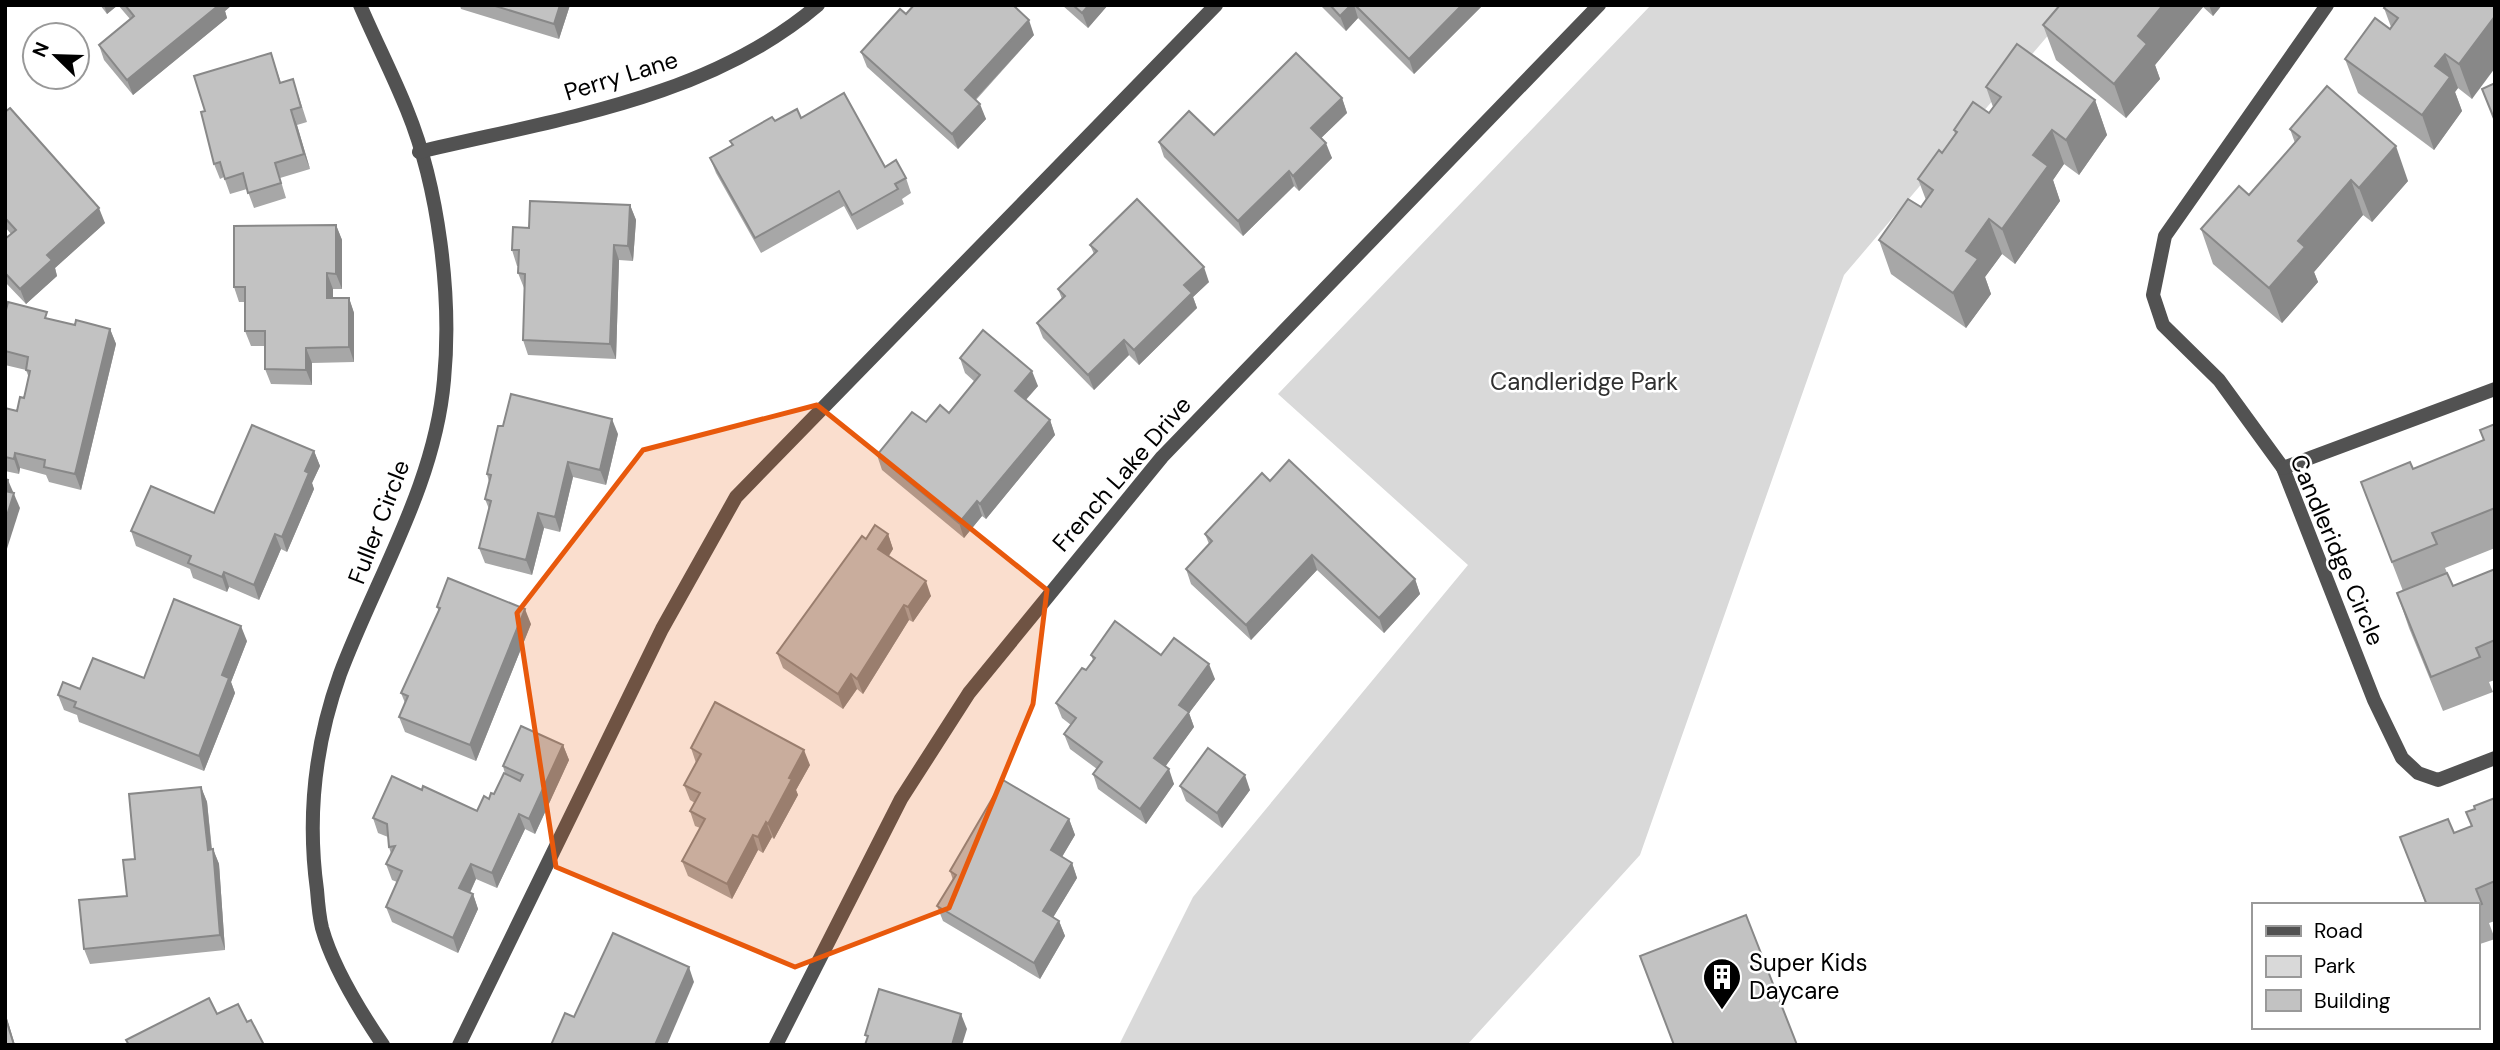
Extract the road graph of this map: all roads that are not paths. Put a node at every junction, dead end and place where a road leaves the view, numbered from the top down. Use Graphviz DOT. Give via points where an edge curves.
graph roads {
  1 [pos="360,5"];
  2 [pos="818,5"];
  3 [pos="1216,5"];
  4 [pos="1599,5"];
  5 [pos="2327,5"];
  6 [pos="419,152"];
  7 [pos="2495,389"];
  8 [pos="2283,468"];
  9 [pos="2495,758"];
  10 [pos="383,1045"];
  11 [pos="459,1045"];
  12 [pos="776,1045"];
  1 -- 6 [label="street, Fuller Circle" via="408,112"];
  2 -- 6 [label="street, Perry Lane" via="785,34 726,66 628,101"];
  3 -- 11 [label="street" via="736,497 662,629"];
  4 -- 12 [label="street, French Lake Drive" via="1162,457 968,694 901,799"];
  5 -- 8 [label="street, Candleridge Circle" via="2165,236 2153,295 2163,325 2220,380"];
  6 -- 10 [label="street, Fuller Circle" via="438,220 446,306 444,382 430,452 392,557 340,675 315,767 311,848 322,929 357,1007"];
  7 -- 8 [label="street"];
  8 -- 9 [label="street, Candleridge Circle" via="2374,700 2402,758 2418,774 2438,780"];
}
